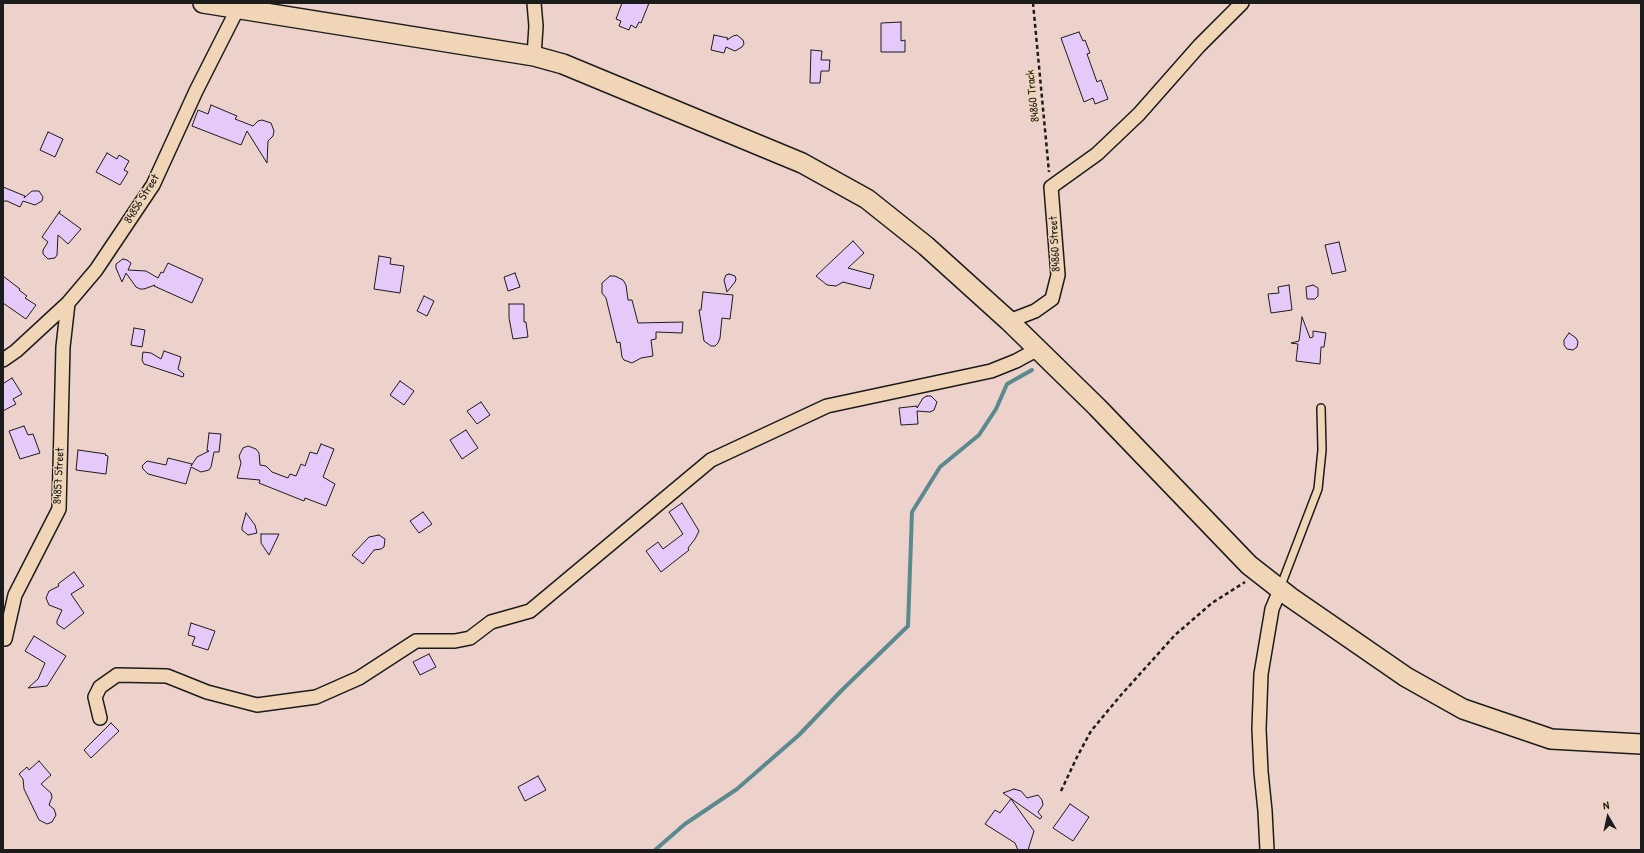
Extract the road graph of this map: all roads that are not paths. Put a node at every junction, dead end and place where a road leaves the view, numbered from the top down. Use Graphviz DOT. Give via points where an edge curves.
graph roads {
  1 [pos="203,3"];
  2 [pos="534,3"];
  3 [pos="1242,3"];
  4 [pos="238,8"];
  5 [pos="534,56"];
  6 [pos="68,303"];
  7 [pos="1009,321"];
  8 [pos="1038,349"];
  9 [pos="3,360"];
  10 [pos="1321,408"];
  11 [pos="1280,590"];
  12 [pos="5,639"];
  13 [pos="100,718"];
  14 [pos="1641,744"];
  15 [pos="1267,850"];
  1 -- 4 [label="street"];
  2 -- 5 [label="street"];
  3 -- 7 [label="street, 84860 Street" via="1199,46 1139,114 1098,154 1051,187 1058,274 1052,299 1035,311"];
  4 -- 5 [label="street"];
  4 -- 6 [label="street, 84856 Street" via="153,185 96,270"];
  5 -- 7 [label="street" via="562,64 802,163 867,199 926,246"];
  6 -- 9 [label="street, 84856 Street"];
  6 -- 12 [label="street, 84857 Street" via="63,347 59,509 15,595"];
  7 -- 8 [label="street"];
  8 -- 11 [label="street" via="1249,565"];
  8 -- 13 [label="street" via="990,371 827,406 711,460 530,611 491,622 470,638 455,641 416,641 359,678 316,697 257,705 207,692 167,676 117,675 100,687 95,697"];
  10 -- 11 [label="lane" via="1322,450 1318,490"];
  11 -- 14 [label="street" via="1406,677 1463,709 1551,740"];
  11 -- 15 [label="street" via="1272,609 1261,674 1259,729"];
}
